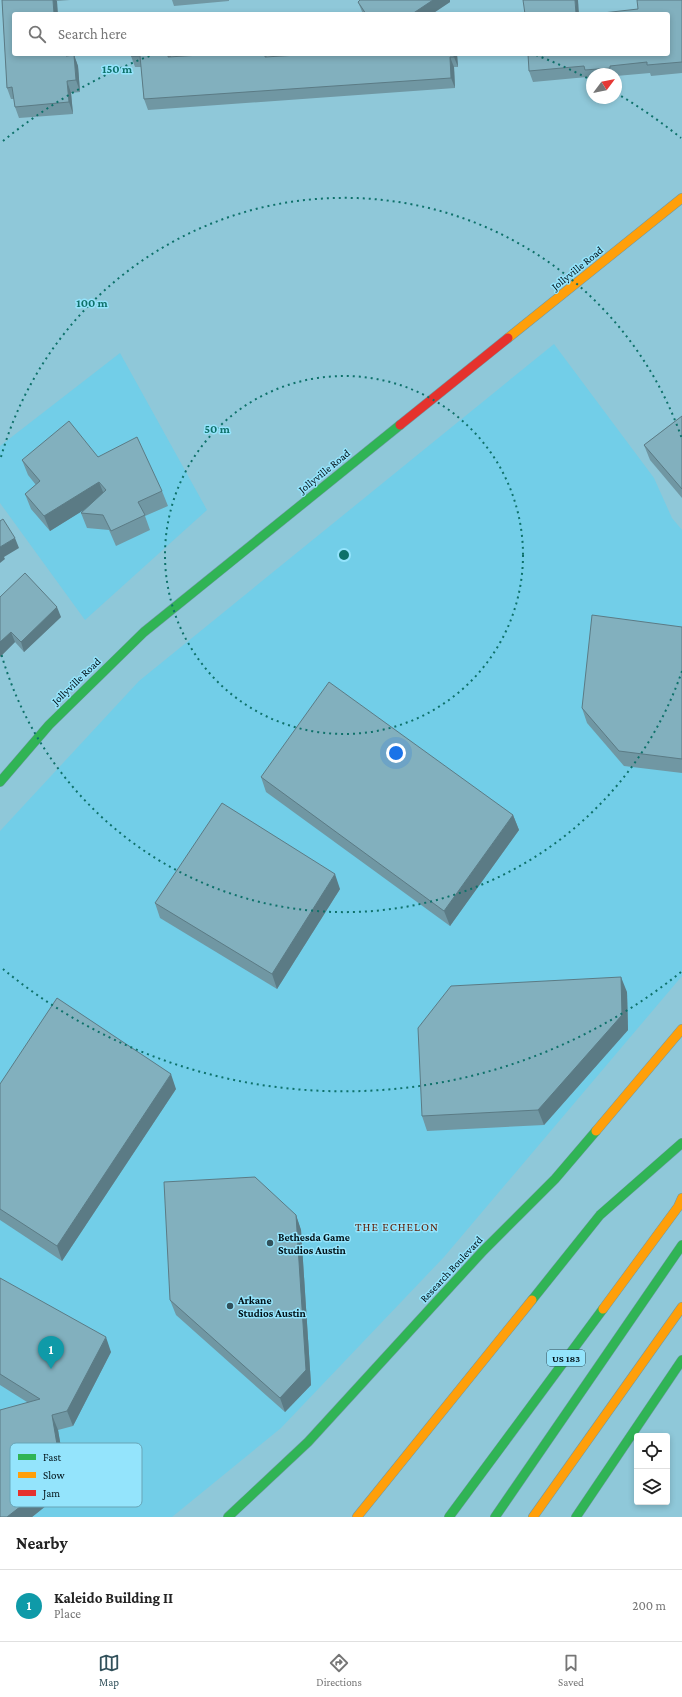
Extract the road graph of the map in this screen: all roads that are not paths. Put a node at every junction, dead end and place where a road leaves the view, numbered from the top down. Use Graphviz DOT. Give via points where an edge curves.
graph roads {
  1 [pos="682,198"];
  2 [pos="0,782"];
  3 [pos="682,1029"];
  4 [pos="682,1143"];
  5 [pos="682,1198"];
  6 [pos="682,1245"];
  7 [pos="682,1307"];
  8 [pos="682,1360"];
  9 [pos="228,1517"];
  10 [pos="357,1517"];
  11 [pos="450,1517"];
  12 [pos="495,1517"];
  13 [pos="533,1517"];
  14 [pos="576,1517"];
  1 -- 2 [label="main road, Jollyville Road" via="144,632 49,725"];
  3 -- 9 [label="main road, Research Boulevard" via="555,1179 477,1258 308,1442"];
  4 -- 10 [label="main road" via="600,1215"];
  5 -- 11 [label="main road, US 183" via="678,1207"];
  6 -- 12 [label="main road"];
  7 -- 13 [label="main road"];
  8 -- 14 [label="main road"];
}
